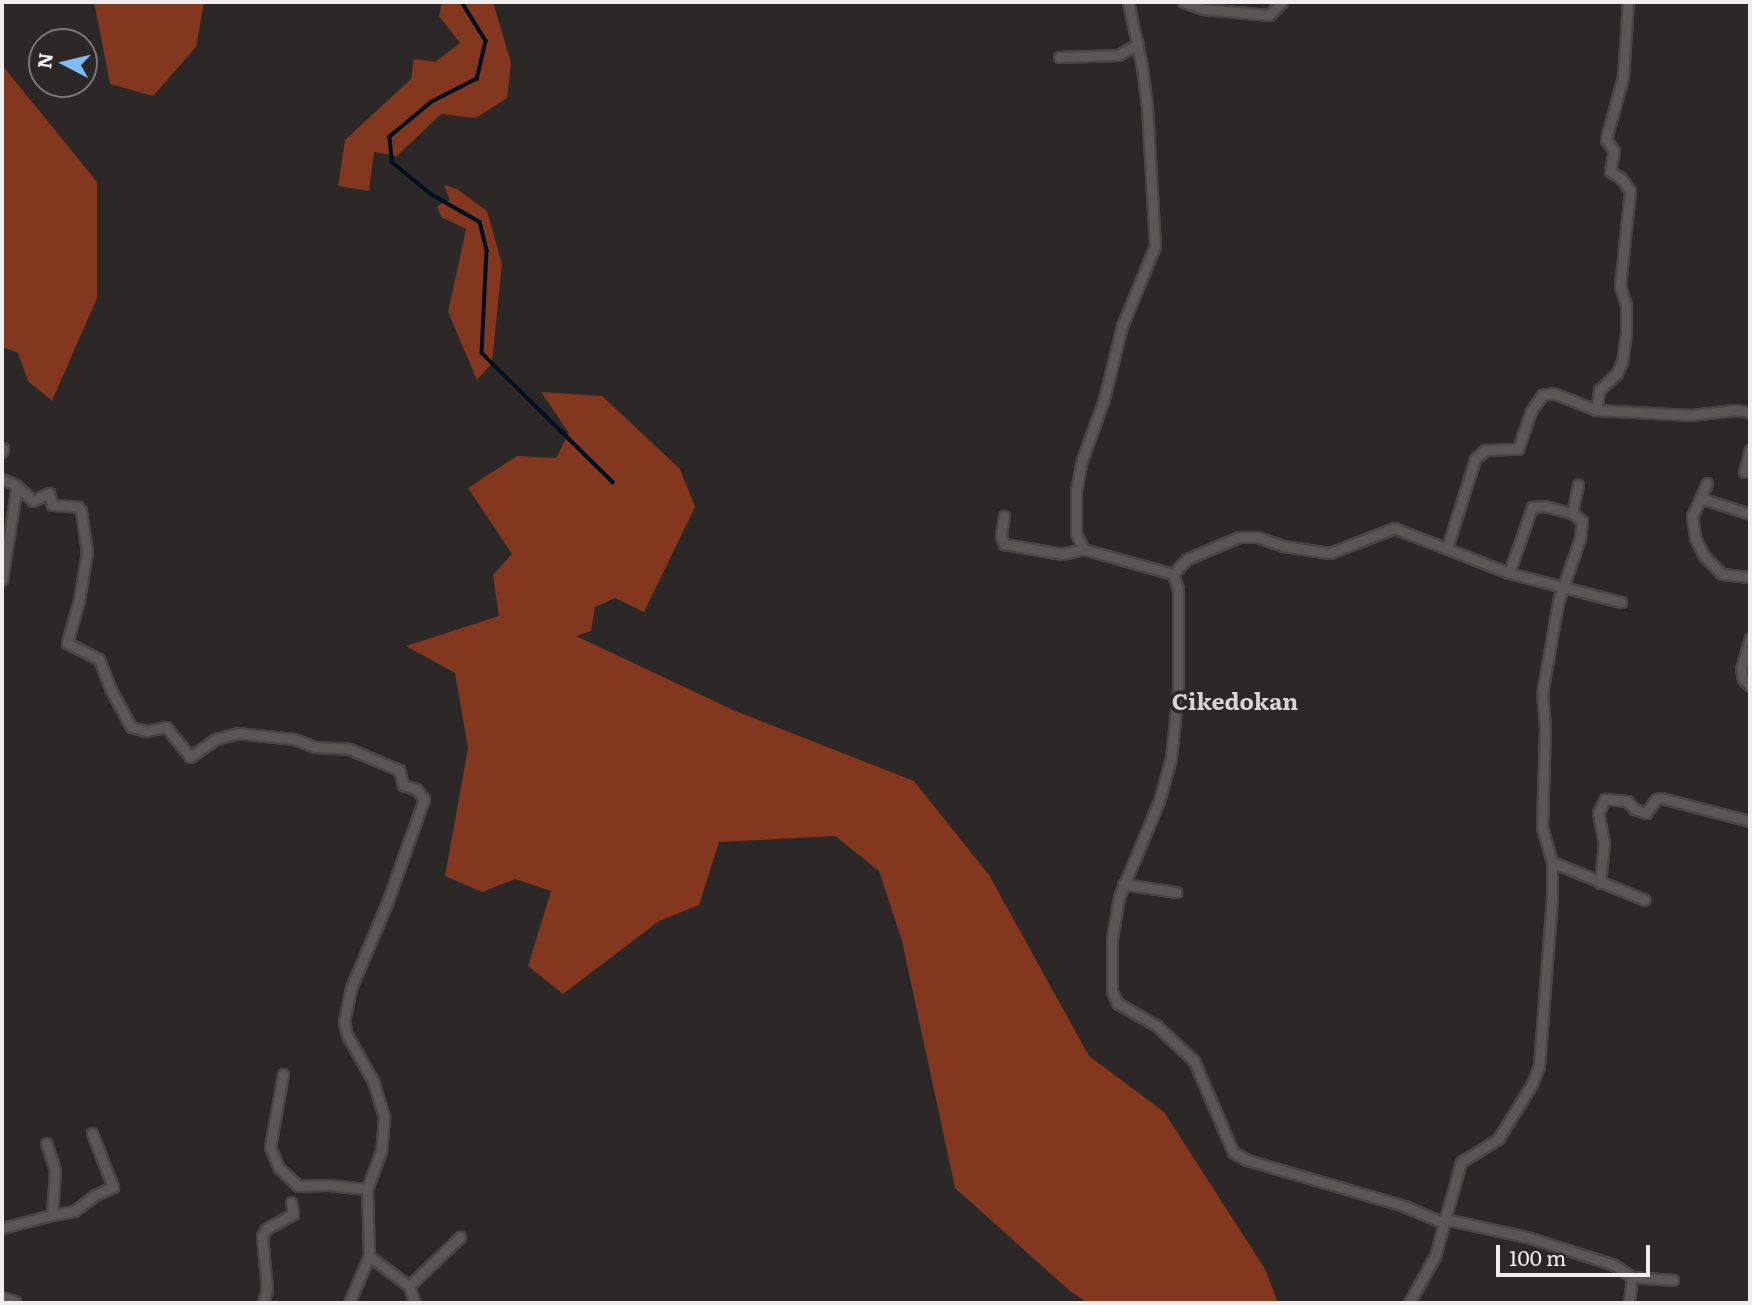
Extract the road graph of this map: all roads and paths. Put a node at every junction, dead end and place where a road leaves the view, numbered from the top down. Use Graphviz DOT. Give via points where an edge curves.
graph roads {
  1 [pos="1128,2"];
  2 [pos="1183,2"];
  3 [pos="1282,2"];
  4 [pos="1628,2"];
  5 [pos="1138,44"];
  6 [pos="1059,57"];
  7 [pos="1596,410"];
  8 [pos="1750,412"];
  9 [pos="1750,450"];
  10 [pos="1744,472"];
  11 [pos="2,478"];
  12 [pos="1707,483"];
  13 [pos="16,485"];
  14 [pos="1578,485"];
  15 [pos="1700,498"];
  16 [pos="1572,513"];
  17 [pos="1750,514"];
  18 [pos="1004,516"];
  19 [pos="1447,548"];
  20 [pos="1083,549"];
  21 [pos="1509,573"];
  22 [pos="1174,574"];
  23 [pos="1750,577"];
  24 [pos="2,580"];
  25 [pos="1563,590"];
  26 [pos="1621,602"];
  27 [pos="1750,638"];
  28 [pos="1750,686"];
  29 [pos="1750,821"];
  30 [pos="1552,862"];
  31 [pos="1600,883"];
  32 [pos="1123,884"];
  33 [pos="1177,892"];
  34 [pos="1645,900"];
  35 [pos="283,1073"];
  36 [pos="92,1133"];
  37 [pos="46,1143"];
  38 [pos="367,1189"];
  39 [pos="291,1202"];
  40 [pos="52,1214"];
  41 [pos="1445,1221"];
  42 [pos="2,1228"];
  43 [pos="460,1237"];
  44 [pos="369,1256"];
  45 [pos="1632,1277"];
  46 [pos="1673,1280"];
  47 [pos="409,1286"];
  48 [pos="2,1300"];
  49 [pos="14,1303"];
  50 [pos="263,1303"];
  51 [pos="349,1303"];
  52 [pos="415,1303"];
  53 [pos="1409,1303"];
  54 [pos="1629,1303"];
  1 -- 5 [label="street"];
  2 -- 3 [label="street" via="1203,9 1271,15"];
  4 -- 7 [label="street" via="1623,77 1606,139 1614,150 1610,171 1630,191 1620,286 1626,332 1622,362 1599,390"];
  5 -- 6 [label="street" via="1118,55"];
  5 -- 20 [label="street" via="1147,107 1154,246 1122,326 1104,399 1082,460 1076,514 1077,538"];
  7 -- 8 [label="street" via="1691,415"];
  7 -- 19 [label="street" via="1553,393 1537,399 1518,449 1485,450 1475,459"];
  9 -- 10 [label="street"];
  11 -- 13 [label="street"];
  12 -- 15 [label="street"];
  13 -- 24 [label="street"];
  13 -- 38 [label="street" via="31,499 49,493 52,505 81,511 87,552 67,643 99,659 131,727 146,731 166,727 190,757 216,739 239,733 349,749 399,770 403,785 416,789 424,799 345,1007 347,1035 373,1081 384,1118 381,1151"];
  14 -- 16 [label="street"];
  15 -- 17 [label="street"];
  15 -- 23 [label="street" via="1691,523 1704,556 1722,574"];
  16 -- 21 [label="street" via="1532,507"];
  16 -- 25 [label="street" via="1582,521"];
  18 -- 20 [label="street" via="1004,544 1062,554"];
  19 -- 21 [label="street"];
  19 -- 22 [label="street" via="1394,528 1330,554 1249,536 1187,559"];
  20 -- 22 [label="street"];
  21 -- 25 [label="street"];
  22 -- 32 [label="street" via="1178,690 1171,758 1154,818"];
  25 -- 26 [label="street"];
  25 -- 30 [label="street" via="1542,694 1542,828"];
  27 -- 28 [label="street" via="1741,670"];
  29 -- 31 [label="street" via="1661,798 1646,813 1633,810 1627,801 1605,799 1598,813 1604,843"];
  30 -- 31 [label="street"];
  30 -- 41 [label="street" via="1539,1066 1498,1139 1461,1163"];
  31 -- 34 [label="street"];
  32 -- 33 [label="street"];
  32 -- 41 [label="street" via="1112,939 1114,997 1157,1026 1194,1061 1229,1149 1247,1160"];
  35 -- 38 [label="street" via="270,1147 279,1168 298,1186"];
  36 -- 40 [label="street" via="113,1187 74,1211"];
  37 -- 40 [label="street" via="55,1170"];
  38 -- 44 [label="street"];
  39 -- 50 [label="street" via="293,1214 270,1226 262,1237 267,1289"];
  40 -- 42 [label="street"];
  41 -- 45 [label="street" via="1527,1237 1614,1265"];
  41 -- 53 [label="street" via="1435,1256"];
  43 -- 47 [label="street"];
  44 -- 47 [label="street"];
  44 -- 51 [label="street"];
  45 -- 46 [label="street"];
  45 -- 54 [label="street"];
  47 -- 52 [label="street"];
  48 -- 49 [label="main road"];
}
